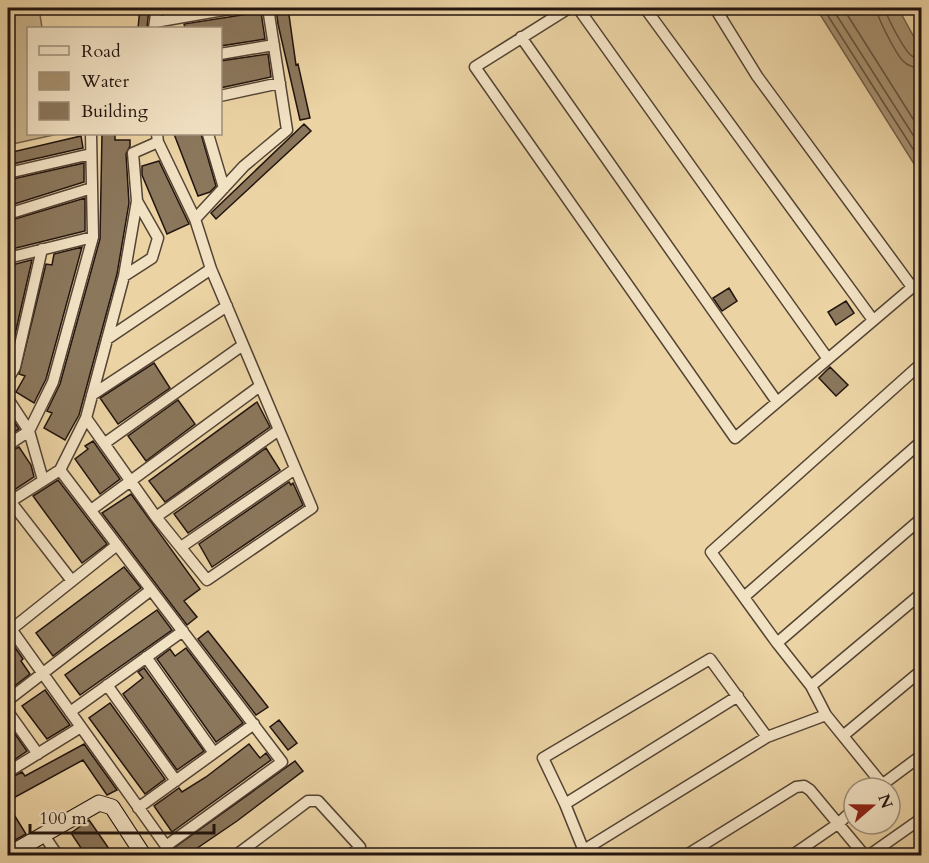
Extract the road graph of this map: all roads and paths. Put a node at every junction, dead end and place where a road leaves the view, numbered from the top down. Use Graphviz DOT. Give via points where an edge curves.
graph roads {
  1 [pos="157,8"];
  2 [pos="235,8"];
  3 [pos="268,8"];
  4 [pos="569,8"];
  5 [pos="578,8"];
  6 [pos="645,8"];
  7 [pos="715,8"];
  8 [pos="155,25"];
  9 [pos="521,37"];
  10 [pos="274,45"];
  11 [pos="222,54"];
  12 [pos="280,83"];
  13 [pos="222,96"];
  14 [pos="91,135"];
  15 [pos="208,135"];
  16 [pos="158,138"];
  17 [pos="91,154"];
  18 [pos="8,173"];
  19 [pos="92,188"];
  20 [pos="224,188"];
  21 [pos="137,201"];
  22 [pos="8,214"];
  23 [pos="195,219"];
  24 [pos="93,237"];
  25 [pos="42,249"];
  26 [pos="8,259"];
  27 [pos="211,269"];
  28 [pos="124,276"];
  29 [pos="921,279"];
  30 [pos="912,287"];
  31 [pos="226,306"];
  32 [pos="873,320"];
  33 [pos="107,339"];
  34 [pos="243,345"];
  35 [pos="828,358"];
  36 [pos="921,363"];
  37 [pos="8,379"];
  38 [pos="260,386"];
  39 [pos="92,394"];
  40 [pos="8,399"];
  41 [pos="777,402"];
  42 [pos="86,418"];
  43 [pos="279,430"];
  44 [pos="29,431"];
  45 [pos="921,441"];
  46 [pos="105,443"];
  47 [pos="8,445"];
  48 [pos="295,469"];
  49 [pos="60,470"];
  50 [pos="43,480"];
  51 [pos="129,482"];
  52 [pos="9,502"];
  53 [pos="91,510"];
  54 [pos="156,517"];
  55 [pos="921,518"];
  56 [pos="117,545"];
  57 [pos="181,547"];
  58 [pos="72,582"];
  59 [pos="152,590"];
  60 [pos="921,593"];
  61 [pos="744,597"];
  62 [pos="9,630"];
  63 [pos="183,631"];
  64 [pos="777,643"];
  65 [pos="146,657"];
  66 [pos="921,670"];
  67 [pos="42,673"];
  68 [pos="107,685"];
  69 [pos="811,686"];
  70 [pos="738,696"];
  71 [pos="8,700"];
  72 [pos="8,712"];
  73 [pos="70,712"];
  74 [pos="826,715"];
  75 [pos="254,724"];
  76 [pos="81,728"];
  77 [pos="844,735"];
  78 [pos="768,737"];
  79 [pos="214,753"];
  80 [pos="38,754"];
  81 [pos="921,755"];
  82 [pos="8,772"];
  83 [pos="873,776"];
  84 [pos="893,776"];
  85 [pos="176,781"];
  86 [pos="565,804"];
  87 [pos="138,808"];
  88 [pos="921,818"];
  89 [pos="842,820"];
  90 [pos="839,823"];
  91 [pos="43,834"];
  92 [pos="585,853"];
  93 [pos="8,855"];
  94 [pos="58,855"];
  95 [pos="144,855"];
  96 [pos="236,855"];
  97 [pos="349,855"];
  98 [pos="685,855"];
  99 [pos="791,855"];
  100 [pos="867,855"];
  1 -- 8 [label="street"];
  2 -- 8 [label="street"];
  3 -- 10 [label="street"];
  4 -- 9 [label="street"];
  5 -- 35 [label="street"];
  6 -- 32 [label="street"];
  7 -- 30 [label="street" via="757,76"];
  9 -- 41 [label="street"];
  9 -- 41 [label="street" via="475,67 735,438"];
  10 -- 11 [label="street"];
  10 -- 12 [label="street"];
  12 -- 13 [label="street"];
  12 -- 20 [label="street" via="287,130"];
  14 -- 17 [label="street"];
  15 -- 20 [label="street"];
  16 -- 21 [label="street" via="133,153"];
  16 -- 23 [label="street"];
  17 -- 18 [label="street"];
  17 -- 19 [label="street"];
  19 -- 22 [label="street"];
  19 -- 24 [label="street"];
  20 -- 23 [label="street"];
  21 -- 28 [label="street"];
  21 -- 28 [label="street" via="158,238 152,258"];
  23 -- 27 [label="street"];
  24 -- 25 [label="street"];
  24 -- 44 [label="street" via="53,382"];
  25 -- 26 [label="street"];
  25 -- 37 [label="street" via="15,367"];
  27 -- 31 [label="street"];
  27 -- 33 [label="street"];
  28 -- 33 [label="street"];
  29 -- 30 [label="street"];
  30 -- 32 [label="street"];
  31 -- 34 [label="street"];
  31 -- 39 [label="street"];
  32 -- 35 [label="street"];
  33 -- 39 [label="street"];
  34 -- 38 [label="street"];
  34 -- 46 [label="street"];
  35 -- 41 [label="street"];
  36 -- 61 [label="street" via="711,552"];
  38 -- 43 [label="street"];
  38 -- 51 [label="street"];
  39 -- 42 [label="street"];
  40 -- 44 [label="street"];
  42 -- 46 [label="street"];
  42 -- 49 [label="street"];
  43 -- 48 [label="street"];
  43 -- 54 [label="street"];
  44 -- 47 [label="street"];
  44 -- 50 [label="street"];
  45 -- 61 [label="street"];
  46 -- 51 [label="street"];
  48 -- 57 [label="street"];
  48 -- 57 [label="street" via="312,508 207,580"];
  49 -- 50 [label="street"];
  49 -- 53 [label="street"];
  50 -- 52 [label="street"];
  51 -- 53 [label="street"];
  51 -- 54 [label="street"];
  52 -- 58 [label="street"];
  53 -- 56 [label="street"];
  54 -- 57 [label="street"];
  55 -- 64 [label="street"];
  56 -- 58 [label="street"];
  56 -- 59 [label="street"];
  58 -- 62 [label="street"];
  59 -- 63 [label="street"];
  59 -- 67 [label="street"];
  60 -- 69 [label="street"];
  61 -- 64 [label="street"];
  62 -- 67 [label="street"];
  63 -- 65 [label="street"];
  63 -- 75 [label="street"];
  64 -- 69 [label="street"];
  65 -- 68 [label="street"];
  65 -- 79 [label="street"];
  66 -- 77 [label="street"];
  67 -- 71 [label="street"];
  67 -- 73 [label="street"];
  68 -- 73 [label="street"];
  68 -- 85 [label="street"];
  69 -- 74 [label="street"];
  70 -- 78 [label="street"];
  70 -- 86 [label="street"];
  70 -- 86 [label="street" via="710,659 543,758"];
  72 -- 80 [label="street"];
  73 -- 76 [label="street"];
  74 -- 77 [label="street"];
  74 -- 78 [label="street"];
  75 -- 79 [label="street"];
  75 -- 87 [label="street" via="282,762 166,846"];
  76 -- 80 [label="street"];
  76 -- 87 [label="street"];
  77 -- 83 [label="street"];
  78 -- 92 [label="street"];
  79 -- 85 [label="street"];
  80 -- 82 [label="street"];
  81 -- 84 [label="street"];
  85 -- 87 [label="street"];
  86 -- 92 [label="street"];
  88 -- 100 [label="street"];
  89 -- 90 [label="street"];
  90 -- 98 [label="street" via="810,790 796,787"];
  90 -- 99 [label="street"];
  90 -- 100 [label="street"];
  91 -- 93 [label="main road"];
  91 -- 94 [label="street"];
  91 -- 95 [label="main road" via="95,804 105,804 112,807"];
  96 -- 97 [label="street" via="308,801 318,801 360,847"];
}
